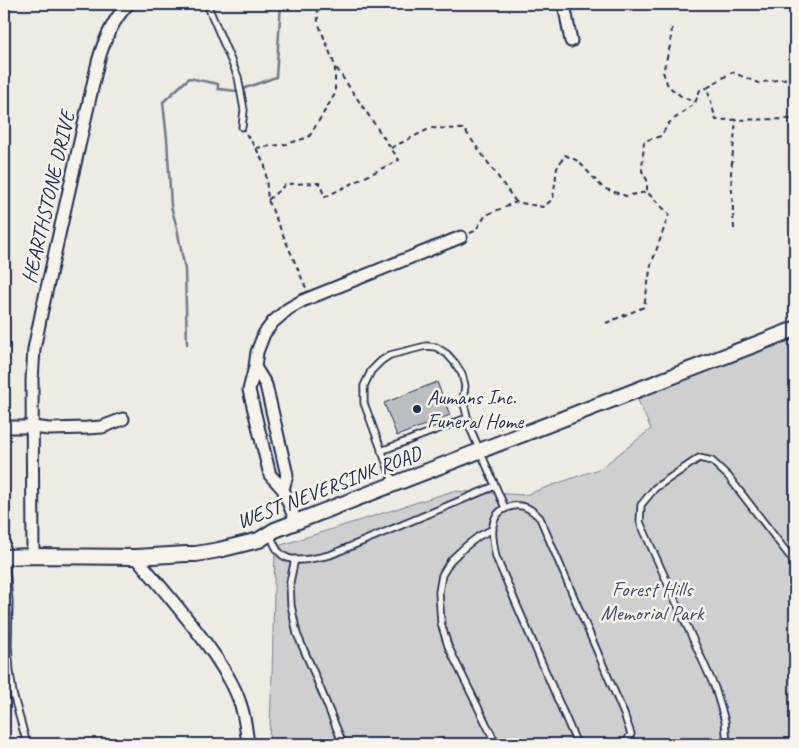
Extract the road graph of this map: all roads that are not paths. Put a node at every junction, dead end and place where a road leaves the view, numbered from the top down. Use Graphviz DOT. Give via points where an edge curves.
graph roads {
  1 [pos="128,4"];
  2 [pos="207,4"];
  3 [pos="564,4"];
  4 [pos="571,41"];
  5 [pos="242,128"];
  6 [pos="461,237"];
  7 [pos="795,329"];
  8 [pos="255,367"];
  9 [pos="467,418"];
  10 [pos="123,419"];
  11 [pos="4,427"];
  12 [pos="33,427"];
  13 [pos="381,450"];
  14 [pos="479,450"];
  15 [pos="394,484"];
  16 [pos="495,486"];
  17 [pos="283,489"];
  18 [pos="505,508"];
  19 [pos="296,522"];
  20 [pos="493,529"];
  21 [pos="269,533"];
  22 [pos="792,554"];
  23 [pos="33,556"];
  24 [pos="4,557"];
  25 [pos="136,558"];
  26 [pos="294,559"];
  27 [pos="795,563"];
  28 [pos="27,744"];
  29 [pos="248,744"];
  30 [pos="343,744"];
  31 [pos="496,744"];
  32 [pos="577,744"];
  33 [pos="626,744"];
  34 [pos="727,744"];
  1 -- 12 [label="street, HEARTHSTONE DRIVE" via="113,23 103,45 46,291 34,349"];
  2 -- 5 [label="lane" via="238,77 244,110"];
  3 -- 4 [label="street"];
  6 -- 8 [label="street" via="288,309 272,322 264,334"];
  7 -- 14 [label="street, WEST NEVERSINK ROAD"];
  8 -- 17 [label="street" via="266,385 285,466 287,475"];
  8 -- 17 [label="street" via="249,390 270,475"];
  9 -- 13 [label="lane"];
  9 -- 13 [label="lane" via="462,374 447,354 436,347 426,346 403,351 381,361 371,371 364,386 364,403"];
  9 -- 14 [label="lane"];
  10 -- 12 [label="street" via="102,427"];
  11 -- 12 [label="street"];
  12 -- 23 [label="street, HEARTHSTONE DRIVE"];
  13 -- 15 [label="lane"];
  14 -- 15 [label="street, WEST NEVERSINK ROAD"];
  14 -- 16 [label="lane"];
  15 -- 19 [label="street, WEST NEVERSINK ROAD"];
  16 -- 18 [label="lane"];
  16 -- 26 [label="lane" via="330,555 304,561"];
  17 -- 19 [label="street"];
  18 -- 20 [label="lane" via="496,516"];
  18 -- 33 [label="lane" via="517,505 530,508 540,518 624,714 630,734"];
  19 -- 21 [label="street, WEST NEVERSINK ROAD"];
  20 -- 31 [label="lane" via="479,536 451,560 442,575 440,592 441,623 448,646"];
  20 -- 32 [label="lane" via="496,557"];
  21 -- 25 [label="street, WEST NEVERSINK ROAD" via="259,540 219,550"];
  21 -- 26 [label="lane" via="279,552"];
  22 -- 27 [label="lane"];
  22 -- 34 [label="lane" via="728,476 712,462 699,458 655,488 641,505 640,522 715,688 725,721"];
  23 -- 24 [label="street, WEST NEVERSINK ROAD"];
  23 -- 25 [label="street, WEST NEVERSINK ROAD"];
  24 -- 28 [label="lane" via="9,601 10,672"];
  25 -- 29 [label="street" via="190,622 232,682 243,711"];
  26 -- 30 [label="lane" via="290,582 297,634"];
}
